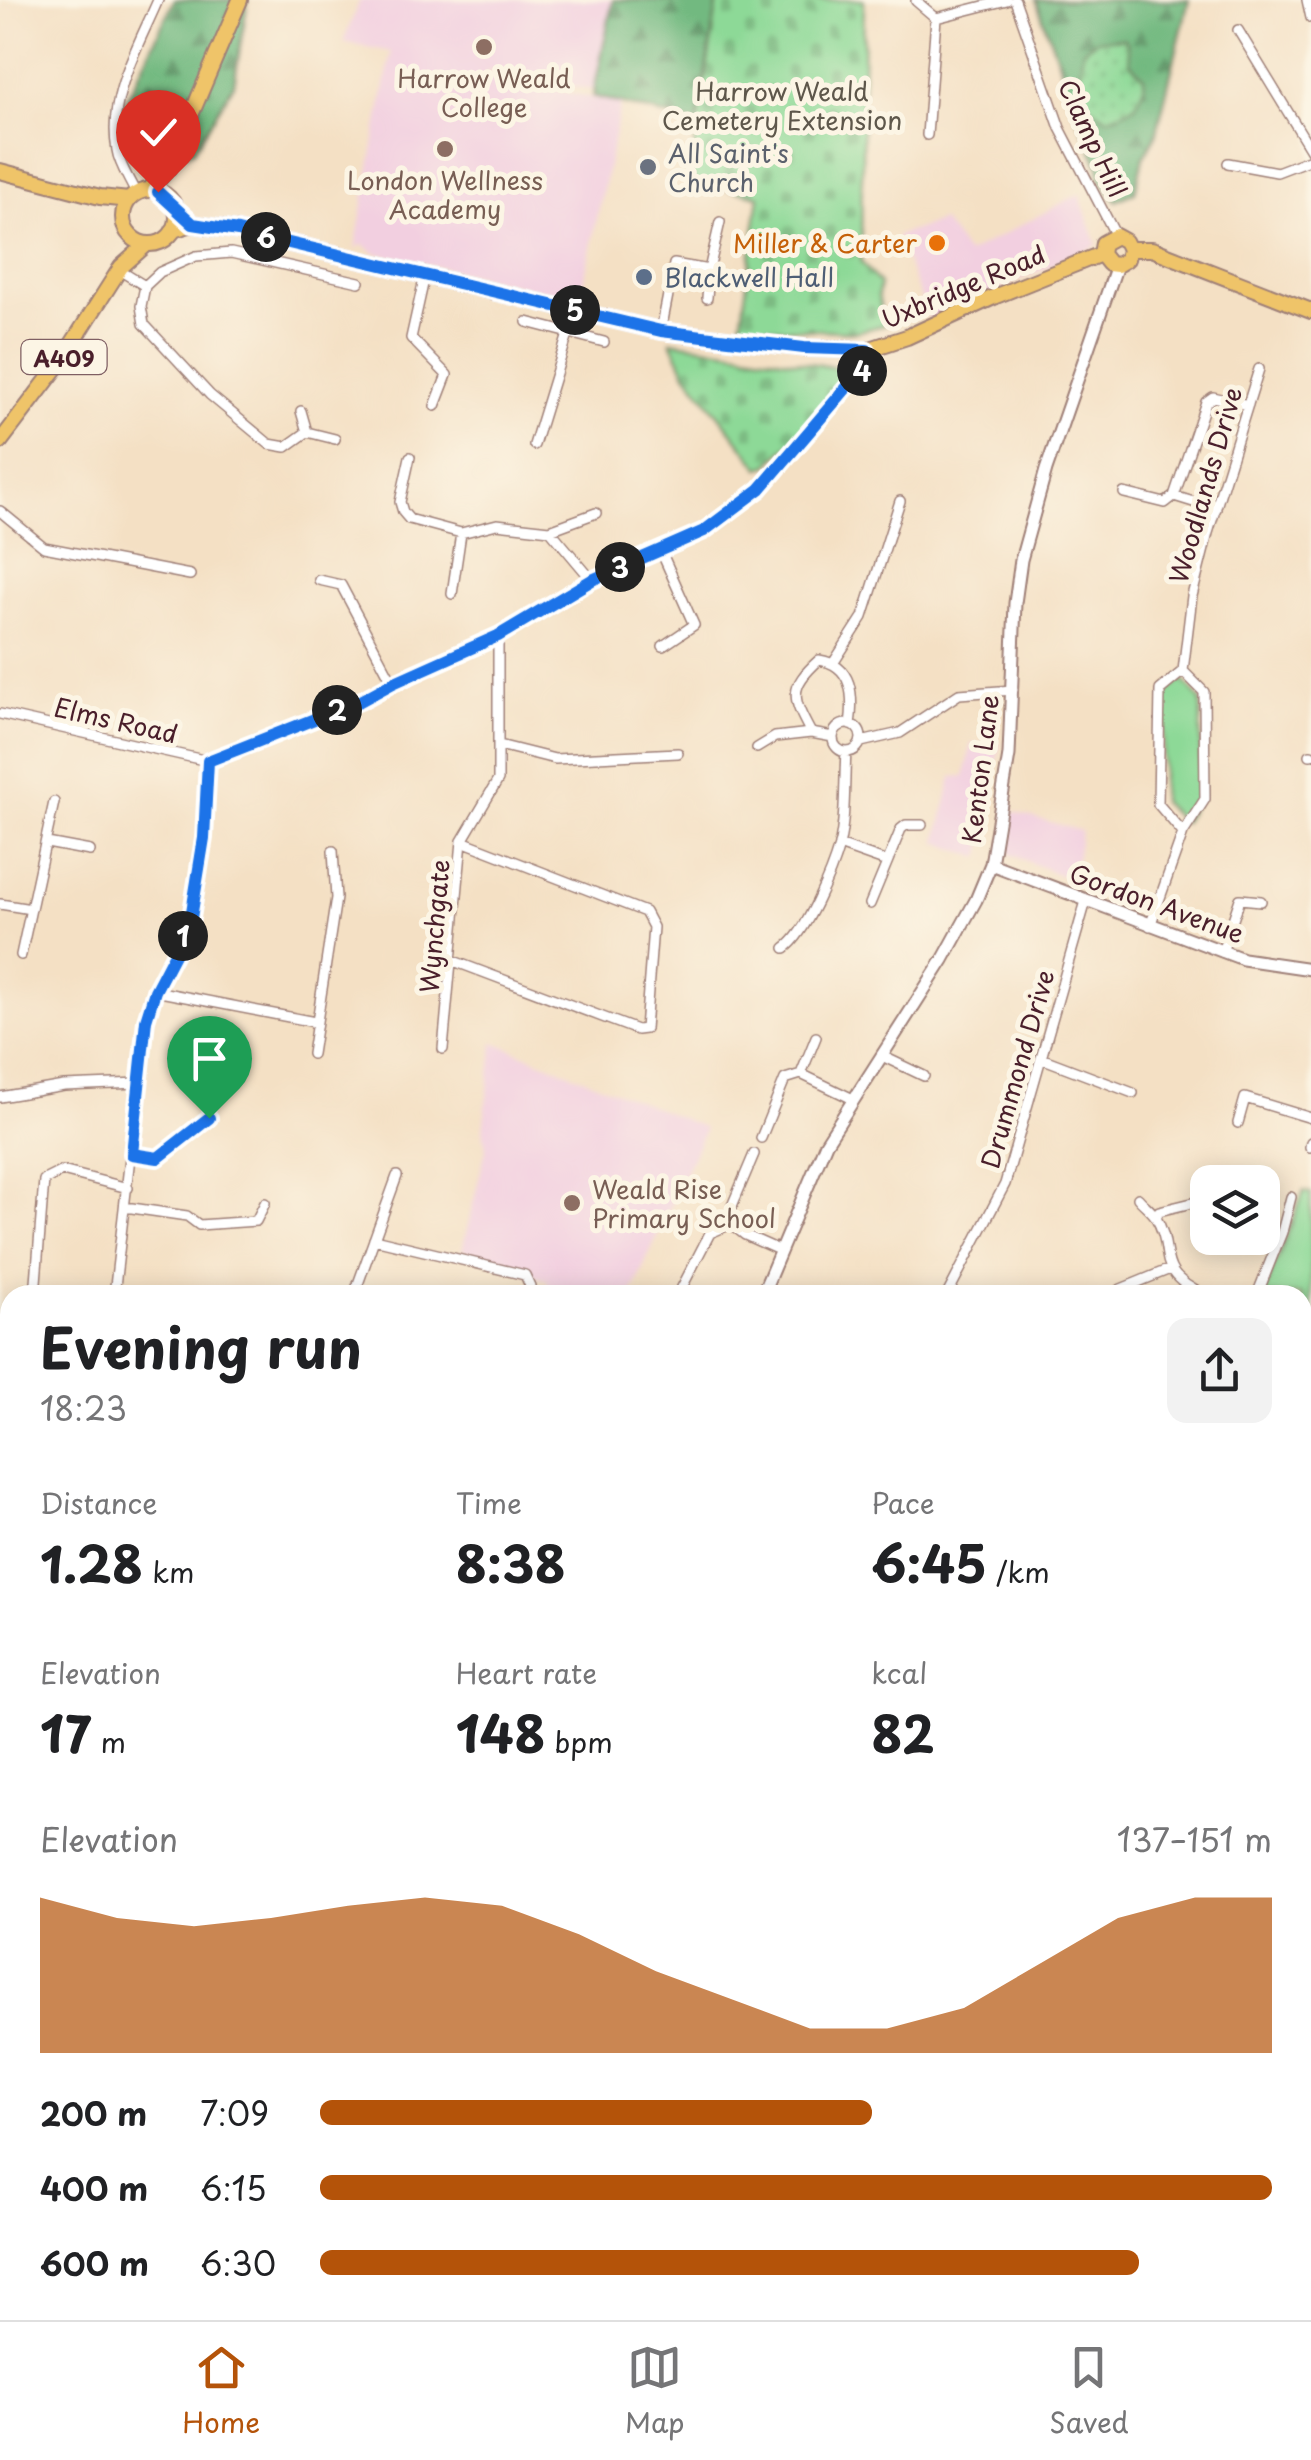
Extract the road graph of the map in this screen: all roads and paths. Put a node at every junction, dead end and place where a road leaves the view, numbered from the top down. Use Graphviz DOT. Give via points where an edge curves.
graph roads {
  1 [pos="158,0"];
  2 [pos="240,0"];
  3 [pos="1011,0"];
  4 [pos="1307,0"];
  5 [pos="916,1"];
  6 [pos="936,18"];
  7 [pos="1311,18"];
  8 [pos="1238,30"];
  9 [pos="927,135"];
  10 [pos="1311,150"];
  11 [pos="1311,158"];
  12 [pos="1228,162"];
  13 [pos="168,169"];
  14 [pos="0,171"];
  15 [pos="138,194"];
  16 [pos="166,196"];
  17 [pos="100,197"];
  18 [pos="176,212"];
  19 [pos="123,216"];
  20 [pos="720,222"];
  21 [pos="193,224"];
  22 [pos="173,230"];
  23 [pos="128,234"];
  24 [pos="1116,236"];
  25 [pos="146,244"];
  26 [pos="1129,249"];
  27 [pos="1101,254"];
  28 [pos="352,258"];
  29 [pos="1117,265"];
  30 [pos="120,268"];
  31 [pos="708,270"];
  32 [pos="426,275"];
  33 [pos="347,280"];
  34 [pos="359,282"];
  35 [pos="146,286"];
  36 [pos="707,298"];
  37 [pos="1311,312"];
  38 [pos="586,313"];
  39 [pos="526,322"];
  40 [pos="661,331"];
  41 [pos="568,334"];
  42 [pos="580,337"];
  43 [pos="604,342"];
  44 [pos="867,350"];
  45 [pos="1259,369"];
  46 [pos="1248,405"];
  47 [pos="435,406"];
  48 [pos="302,411"];
  49 [pos="307,432"];
  50 [pos="335,439"];
  51 [pos="0,442"];
  52 [pos="534,445"];
  53 [pos="410,457"];
  54 [pos="1124,493"];
  55 [pos="1174,496"];
  56 [pos="900,501"];
  57 [pos="1216,509"];
  58 [pos="0,511"];
  59 [pos="596,512"];
  60 [pos="550,530"];
  61 [pos="461,533"];
  62 [pos="660,549"];
  63 [pos="190,575"];
  64 [pos="318,580"];
  65 [pos="592,580"];
  66 [pos="452,594"];
  67 [pos="498,636"];
  68 [pos="664,646"];
  69 [pos="834,662"];
  70 [pos="1183,671"];
  71 [pos="393,683"];
  72 [pos="1013,690"];
  73 [pos="0,714"];
  74 [pos="850,725"];
  75 [pos="812,733"];
  76 [pos="833,737"];
  77 [pos="861,742"];
  78 [pos="500,745"];
  79 [pos="756,748"];
  80 [pos="846,752"];
  81 [pos="678,753"];
  82 [pos="208,761"];
  83 [pos="54,802"];
  84 [pos="922,826"];
  85 [pos="1183,833"];
  86 [pos="462,841"];
  87 [pos="47,843"];
  88 [pos="839,845"];
  89 [pos="90,851"];
  90 [pos="333,852"];
  91 [pos="888,862"];
  92 [pos="991,864"];
  93 [pos="1086,901"];
  94 [pos="1261,901"];
  95 [pos="0,904"];
  96 [pos="870,904"];
  97 [pos="30,908"];
  98 [pos="1150,926"];
  99 [pos="786,948"];
  100 [pos="1222,952"];
  101 [pos="21,955"];
  102 [pos="451,960"];
  103 [pos="1311,969"];
  104 [pos="155,991"];
  105 [pos="316,1022"];
  106 [pos="816,1036"];
  107 [pos="444,1049"];
  108 [pos="312,1054"];
  109 [pos="882,1056"];
  110 [pos="1041,1058"];
  111 [pos="800,1074"];
  112 [pos="924,1076"];
  113 [pos="140,1084"];
  114 [pos="1133,1092"];
  115 [pos="0,1097"];
  116 [pos="853,1099"];
  117 [pos="209,1118"];
  118 [pos="1311,1118"];
  119 [pos="1238,1123"];
  120 [pos="761,1138"];
  121 [pos="132,1154"];
  122 [pos="754,1154"];
  123 [pos="397,1176"];
  124 [pos="128,1188"];
  125 [pos="1291,1197"];
  126 [pos="1138,1198"];
  127 [pos="265,1204"];
  128 [pos="1190,1204"];
  129 [pos="125,1207"];
  130 [pos="1156,1217"];
  131 [pos="732,1224"];
  132 [pos="374,1239"];
  133 [pos="780,1251"];
  134 [pos="1170,1269"];
  135 [pos="36,1285"];
  136 [pos="115,1285"];
  137 [pos="358,1285"];
  138 [pos="529,1285"];
  139 [pos="683,1285"];
  140 [pos="766,1285"];
  141 [pos="952,1285"];
  142 [pos="1131,1285"];
  143 [pos="1184,1285"];
  144 [pos="1261,1285"];
  1 -- 15 [label="street" via="121,86 114,120 117,154"];
  2 -- 13 [label="main road"];
  3 -- 6 [label="street"];
  3 -- 24 [label="street, Clamp Hill" via="1060,128"];
  4 -- 7 [label="street"];
  5 -- 6 [label="street"];
  6 -- 9 [label="street"];
  8 -- 10 [label="street"];
  11 -- 12 [label="street" via="1277,172"];
  13 -- 15 [label="main road"];
  13 -- 16 [label="main road"];
  14 -- 17 [label="main road"];
  15 -- 16 [label="main road"];
  15 -- 17 [label="main road"];
  15 -- 19 [label="main road"];
  16 -- 18 [label="main road"];
  17 -- 19 [label="main road"];
  18 -- 21 [label="main road, Uxbridge Road"];
  18 -- 22 [label="main road"];
  19 -- 23 [label="main road"];
  20 -- 31 [label="street"];
  21 -- 22 [label="main road, Uxbridge Road"];
  21 -- 28 [label="main road, Uxbridge Road"];
  22 -- 25 [label="main road"];
  23 -- 25 [label="main road"];
  23 -- 30 [label="main road, A409"];
  24 -- 26 [label="main road"];
  24 -- 27 [label="main road" via="1103,243"];
  25 -- 30 [label="main road, A409"];
  26 -- 29 [label="main road"];
  26 -- 37 [label="main road" via="1152,249"];
  27 -- 29 [label="main road"];
  27 -- 44 [label="main road, Uxbridge Road"];
  28 -- 32 [label="main road, Uxbridge Road"];
  28 -- 33 [label="street"];
  29 -- 72 [label="street, Kenton Lane" via="1020,560"];
  30 -- 35 [label="street"];
  30 -- 51 [label="main road, A409"];
  31 -- 36 [label="street"];
  31 -- 40 [label="street" via="674,264"];
  32 -- 38 [label="main road, Uxbridge Road"];
  32 -- 47 [label="street" via="411,338 447,375"];
  33 -- 34 [label="street"];
  33 -- 35 [label="street" via="231,252 196,256"];
  35 -- 49 [label="street" via="144,324 210,395 269,444 286,448"];
  38 -- 40 [label="main road, Uxbridge Road"];
  38 -- 42 [label="street"];
  39 -- 41 [label="street"];
  40 -- 44 [label="main road, Uxbridge Road"];
  41 -- 42 [label="street"];
  41 -- 52 [label="street"];
  42 -- 43 [label="street"];
  44 -- 62 [label="street, Elms Road" via="866,365 760,489 704,531"];
  45 -- 46 [label="street, Woodlands Drive"];
  46 -- 55 [label="street" via="1213,397 1206,402"];
  46 -- 57 [label="street, Woodlands Drive"];
  48 -- 49 [label="street"];
  49 -- 50 [label="street"];
  53 -- 61 [label="street" via="402,512"];
  54 -- 55 [label="street" via="1165,503"];
  55 -- 57 [label="street"];
  56 -- 69 [label="street" via="863,617"];
  57 -- 70 [label="street, Woodlands Drive" via="1192,596"];
  58 -- 63 [label="street" via="44,547"];
  59 -- 60 [label="street"];
  60 -- 61 [label="street" via="498,524"];
  60 -- 65 [label="street"];
  61 -- 66 [label="street"];
  62 -- 65 [label="street, Elms Road"];
  62 -- 68 [label="street" via="694,626"];
  64 -- 71 [label="street" via="341,584"];
  65 -- 67 [label="street, Elms Road"];
  67 -- 71 [label="street, Elms Road"];
  67 -- 78 [label="street, Wynchgate"];
  69 -- 74 [label="street" via="853,692"];
  69 -- 75 [label="street" via="820,660 800,677 800,712"];
  70 -- 85 [label="street" via="1204,692 1205,799"];
  70 -- 85 [label="street, Woodlands Drive" via="1160,690 1158,804"];
  71 -- 82 [label="street, Elms Road"];
  72 -- 77 [label="street" via="959,694 900,733"];
  72 -- 92 [label="street, Kenton Lane"];
  73 -- 82 [label="street, Elms Road"];
  74 -- 76 [label="street"];
  74 -- 77 [label="street"];
  75 -- 76 [label="street"];
  75 -- 79 [label="street" via="775,737"];
  76 -- 80 [label="street" via="834,746"];
  77 -- 80 [label="street"];
  78 -- 81 [label="street" via="555,758"];
  78 -- 86 [label="street, Wynchgate" via="498,780"];
  80 -- 88 [label="street"];
  82 -- 104 [label="street" via="190,924"];
  83 -- 87 [label="street"];
  84 -- 91 [label="street" via="901,829"];
  85 -- 98 [label="street"];
  86 -- 102 [label="street, Wynchgate"];
  86 -- 102 [label="street" via="644,912 653,926 645,1029"];
  87 -- 89 [label="street"];
  87 -- 97 [label="street"];
  88 -- 91 [label="street"];
  88 -- 99 [label="street" via="813,908"];
  90 -- 105 [label="street" via="336,898"];
  91 -- 96 [label="street"];
  92 -- 93 [label="street, Gordon Avenue"];
  92 -- 109 [label="street, Kenton Lane" via="963,925"];
  93 -- 98 [label="street, Gordon Avenue"];
  93 -- 110 [label="street, Drummond Drive"];
  94 -- 100 [label="street" via="1240,899"];
  95 -- 97 [label="street"];
  97 -- 101 [label="street"];
  98 -- 100 [label="street, Gordon Avenue"];
  100 -- 103 [label="street, Gordon Avenue"];
  102 -- 107 [label="street, Wynchgate"];
  104 -- 105 [label="street"];
  104 -- 113 [label="street"];
  105 -- 108 [label="street"];
  106 -- 111 [label="street"];
  109 -- 112 [label="street"];
  109 -- 116 [label="street, Kenton Lane"];
  110 -- 114 [label="street"];
  110 -- 141 [label="street, Drummond Drive" via="1006,1184"];
  111 -- 116 [label="street"];
  111 -- 120 [label="street" via="786,1079"];
  113 -- 115 [label="street" via="64,1086"];
  113 -- 121 [label="street"];
  116 -- 133 [label="street, Kenton Lane" via="826,1142"];
  117 -- 121 [label="street" via="158,1158"];
  118 -- 119 [label="street" via="1245,1098"];
  121 -- 124 [label="street"];
  122 -- 131 [label="street" via="732,1206"];
  123 -- 132 [label="street"];
  124 -- 129 [label="street"];
  124 -- 135 [label="street" via="62,1171 44,1180"];
  125 -- 144 [label="street"];
  126 -- 130 [label="street"];
  127 -- 129 [label="street" via="256,1221 199,1226 187,1216"];
  128 -- 130 [label="street"];
  129 -- 136 [label="street"];
  130 -- 134 [label="street"];
  131 -- 133 [label="street"];
  131 -- 139 [label="street" via="710,1233"];
  132 -- 137 [label="street"];
  132 -- 138 [label="street" via="524,1275"];
  133 -- 140 [label="street, Kenton Lane"];
  134 -- 142 [label="street"];
  134 -- 143 [label="street"];
}
